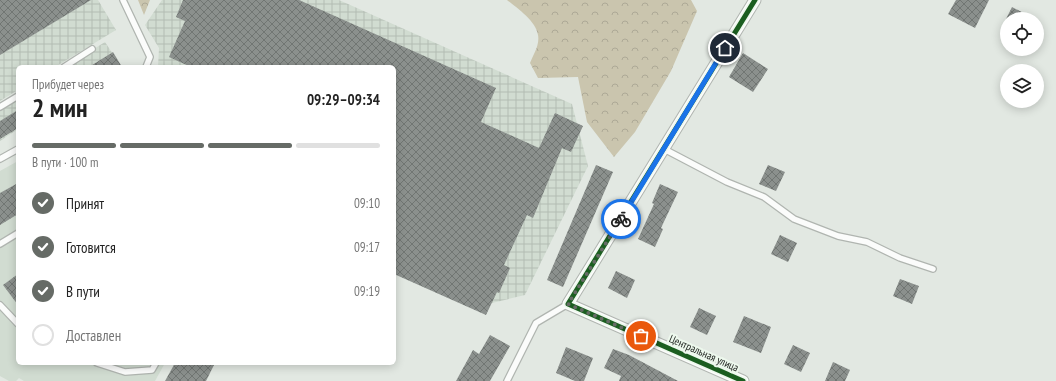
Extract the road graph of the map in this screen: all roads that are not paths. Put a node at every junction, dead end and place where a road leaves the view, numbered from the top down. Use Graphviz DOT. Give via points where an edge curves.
graph roads {
  1 [pos="123,0"];
  2 [pos="755,0"];
  3 [pos="92,49"];
  4 [pos="67,65"];
  5 [pos="147,65"];
  6 [pos="16,97"];
  7 [pos="0,107"];
  8 [pos="664,149"];
  9 [pos="16,150"];
  10 [pos="0,159"];
  11 [pos="16,234"];
  12 [pos="0,244"];
  13 [pos="933,269"];
  14 [pos="568,304"];
  15 [pos="0,305"];
  16 [pos="16,322"];
  17 [pos="103,365"];
  18 [pos="155,365"];
  19 [pos="507,381"];
  20 [pos="744,381"];
  1 -- 5 [label="lane" via="150,57"];
  2 -- 8 [label="street"];
  3 -- 4 [label="lane"];
  6 -- 7 [label="lane"];
  8 -- 13 [label="lane" via="727,182 764,197 794,218 838,236 867,242 900,258"];
  8 -- 14 [label="street"];
  9 -- 10 [label="lane"];
  11 -- 12 [label="lane"];
  14 -- 19 [label="lane" via="536,323"];
  14 -- 20 [label="street, Центральная улица"];
  15 -- 16 [label="lane"];
  17 -- 18 [label="lane" via="125,372 152,370"];
}
